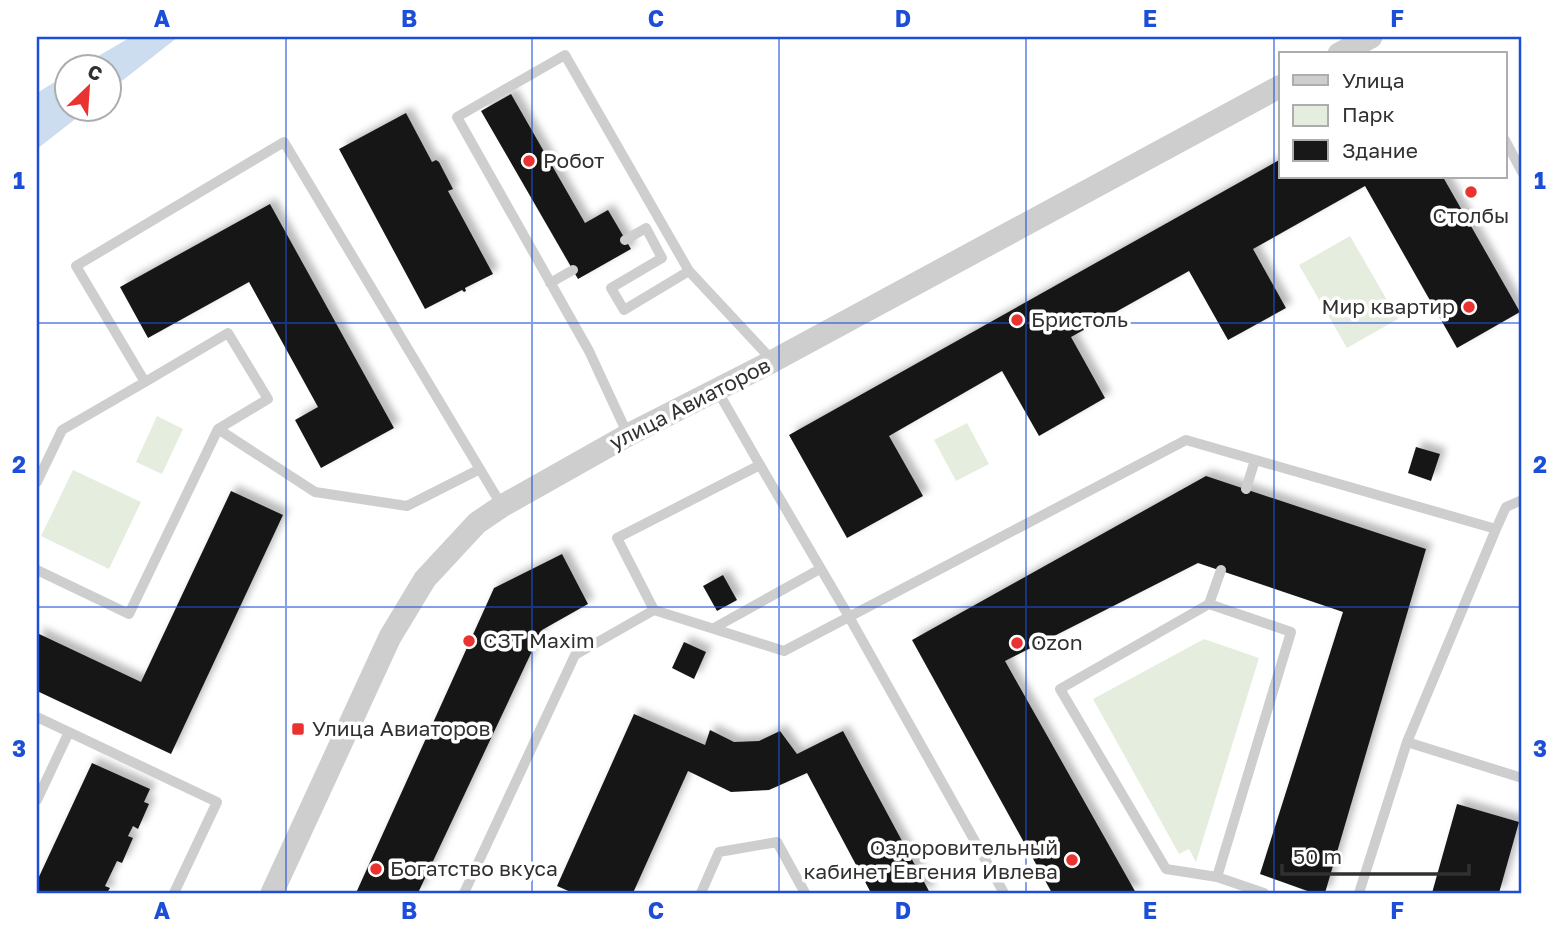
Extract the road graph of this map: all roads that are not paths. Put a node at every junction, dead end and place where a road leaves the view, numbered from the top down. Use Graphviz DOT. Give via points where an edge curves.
graph roads {
  1 [pos="1371,37"];
  2 [pos="1343,52"];
  3 [pos="1279,87"];
  4 [pos="1506,142"];
  5 [pos="1522,173"];
  6 [pos="625,240"];
  7 [pos="573,270"];
  8 [pos="689,271"];
  9 [pos="550,282"];
  10 [pos="773,361"];
  11 [pos="145,382"];
  12 [pos="717,390"];
  13 [pos="218,429"];
  14 [pos="628,435"];
  15 [pos="1255,460"];
  16 [pos="760,465"];
  17 [pos="480,469"];
  18 [pos="38,476"];
  19 [pos="1246,489"];
  20 [pos="1522,500"];
  21 [pos="502,506"];
  22 [pos="1496,528"];
  23 [pos="820,569"];
  24 [pos="37,570"];
  25 [pos="1221,570"];
  26 [pos="1209,604"];
  27 [pos="654,610"];
  28 [pos="848,615"];
  29 [pos="714,628"];
  30 [pos="37,716"];
  31 [pos="69,732"];
  32 [pos="1407,742"];
  33 [pos="1522,778"];
  34 [pos="37,800"];
  35 [pos="1217,877"];
  36 [pos="174,893"];
  37 [pos="272,893"];
  38 [pos="464,893"];
  39 [pos="701,893"];
  40 [pos="806,893"];
  41 [pos="1003,893"];
  42 [pos="1264,893"];
  43 [pos="1359,893"];
  1 -- 2 [label="street"];
  3 -- 10 [label="street, улица Авиаторов"];
  4 -- 5 [label="lane"];
  6 -- 8 [label="lane" via="646,228 662,258 611,288 624,310"];
  7 -- 9 [label="lane"];
  8 -- 9 [label="lane" via="565,55 457,117"];
  8 -- 10 [label="lane"];
  9 -- 14 [label="lane"];
  10 -- 12 [label="street, улица Авиаторов"];
  11 -- 13 [label="lane" via="228,333 268,399"];
  11 -- 17 [label="lane" via="76,266 284,142"];
  11 -- 18 [label="lane" via="62,430"];
  12 -- 14 [label="street, улица Авиаторов"];
  12 -- 16 [label="lane"];
  13 -- 17 [label="lane" via="315,492 407,506"];
  13 -- 24 [label="lane" via="129,614"];
  14 -- 21 [label="street, улица Авиаторов"];
  15 -- 19 [label="lane"];
  15 -- 22 [label="lane"];
  15 -- 28 [label="lane" via="1186,440"];
  16 -- 23 [label="lane"];
  16 -- 27 [label="lane" via="617,538"];
  17 -- 21 [label="lane"];
  20 -- 22 [label="lane" via="1506,507"];
  21 -- 37 [label="street, улица Авиаторов" via="468,532 412,600"];
  22 -- 32 [label="lane"];
  23 -- 28 [label="lane"];
  23 -- 29 [label="lane"];
  25 -- 26 [label="lane"];
  26 -- 35 [label="lane" via="1292,632"];
  26 -- 35 [label="lane" via="1060,689 1166,869"];
  27 -- 29 [label="lane"];
  27 -- 38 [label="lane" via="575,655"];
  28 -- 29 [label="lane" via="784,650"];
  28 -- 41 [label="lane"];
  30 -- 31 [label="lane"];
  31 -- 34 [label="lane"];
  31 -- 36 [label="lane" via="217,802"];
  32 -- 33 [label="lane"];
  32 -- 43 [label="lane"];
  35 -- 42 [label="lane"];
  39 -- 40 [label="lane" via="719,852 777,842"];
}
